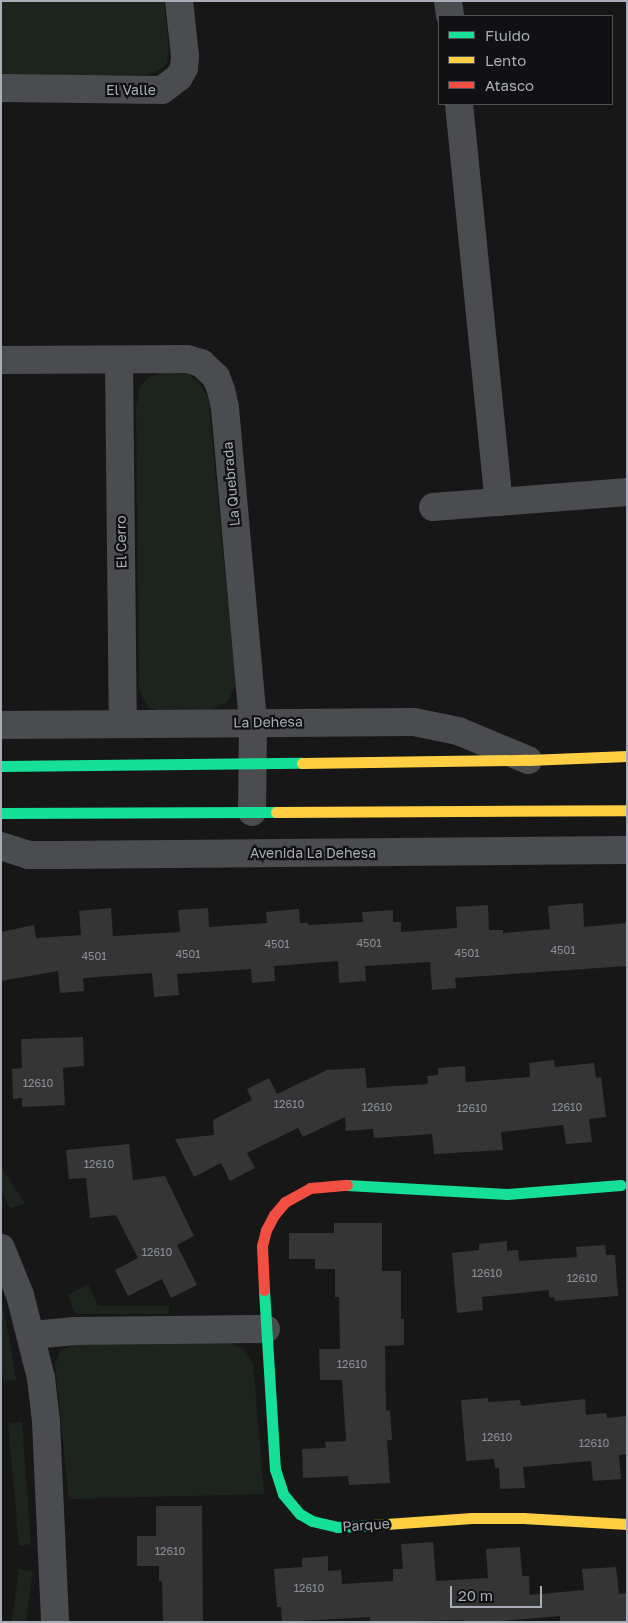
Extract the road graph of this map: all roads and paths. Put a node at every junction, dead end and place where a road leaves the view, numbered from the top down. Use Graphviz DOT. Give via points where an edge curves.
graph roads {
  1 [pos="179,1"];
  2 [pos="448,1"];
  3 [pos="450,15"];
  4 [pos="1,88"];
  5 [pos="459,105"];
  6 [pos="1,360"];
  7 [pos="119,360"];
  8 [pos="627,492"];
  9 [pos="499,502"];
  10 [pos="433,507"];
  11 [pos="253,722"];
  12 [pos="123,724"];
  13 [pos="1,725"];
  14 [pos="627,756"];
  15 [pos="528,760"];
  16 [pos="253,764"];
  17 [pos="1,766"];
  18 [pos="627,810"];
  19 [pos="252,812"];
  20 [pos="1,813"];
  21 [pos="1,846"];
  22 [pos="627,850"];
  23 [pos="621,1185"];
  24 [pos="1,1248"];
  25 [pos="266,1329"];
  26 [pos="32,1335"];
  27 [pos="627,1524"];
  28 [pos="55,1622"];
  1 -- 4 [label="street, El Valle" via="186,56 184,68 179,78 162,90"];
  2 -- 3 [label="street"];
  5 -- 9 [label="street"];
  6 -- 7 [label="street, La Quebrada"];
  7 -- 11 [label="street, La Quebrada" via="201,362 216,377 221,390"];
  7 -- 12 [label="street, El Cerro"];
  8 -- 9 [label="street"];
  9 -- 10 [label="street"];
  11 -- 12 [label="street, La Dehesa"];
  11 -- 15 [label="street, La Dehesa" via="414,722 458,731"];
  11 -- 16 [label="street, La Quebrada"];
  12 -- 13 [label="street, La Dehesa"];
  14 -- 15 [label="street"];
  15 -- 16 [label="street"];
  16 -- 17 [label="street"];
  16 -- 19 [label="street, La Quebrada"];
  18 -- 19 [label="street"];
  19 -- 20 [label="street"];
  21 -- 22 [label="street, Avenida La Dehesa" via="28,855"];
  23 -- 25 [label="street, Parque" via="507,1194 332,1185 310,1188 285,1202 266,1230 262,1246"];
  24 -- 26 [label="street"];
  25 -- 26 [label="street" via="75,1331"];
  25 -- 27 [label="street, Parque" via="278,1482 291,1505 312,1521 337,1527 472,1518"];
  26 -- 28 [label="street" via="46,1422"];
}
